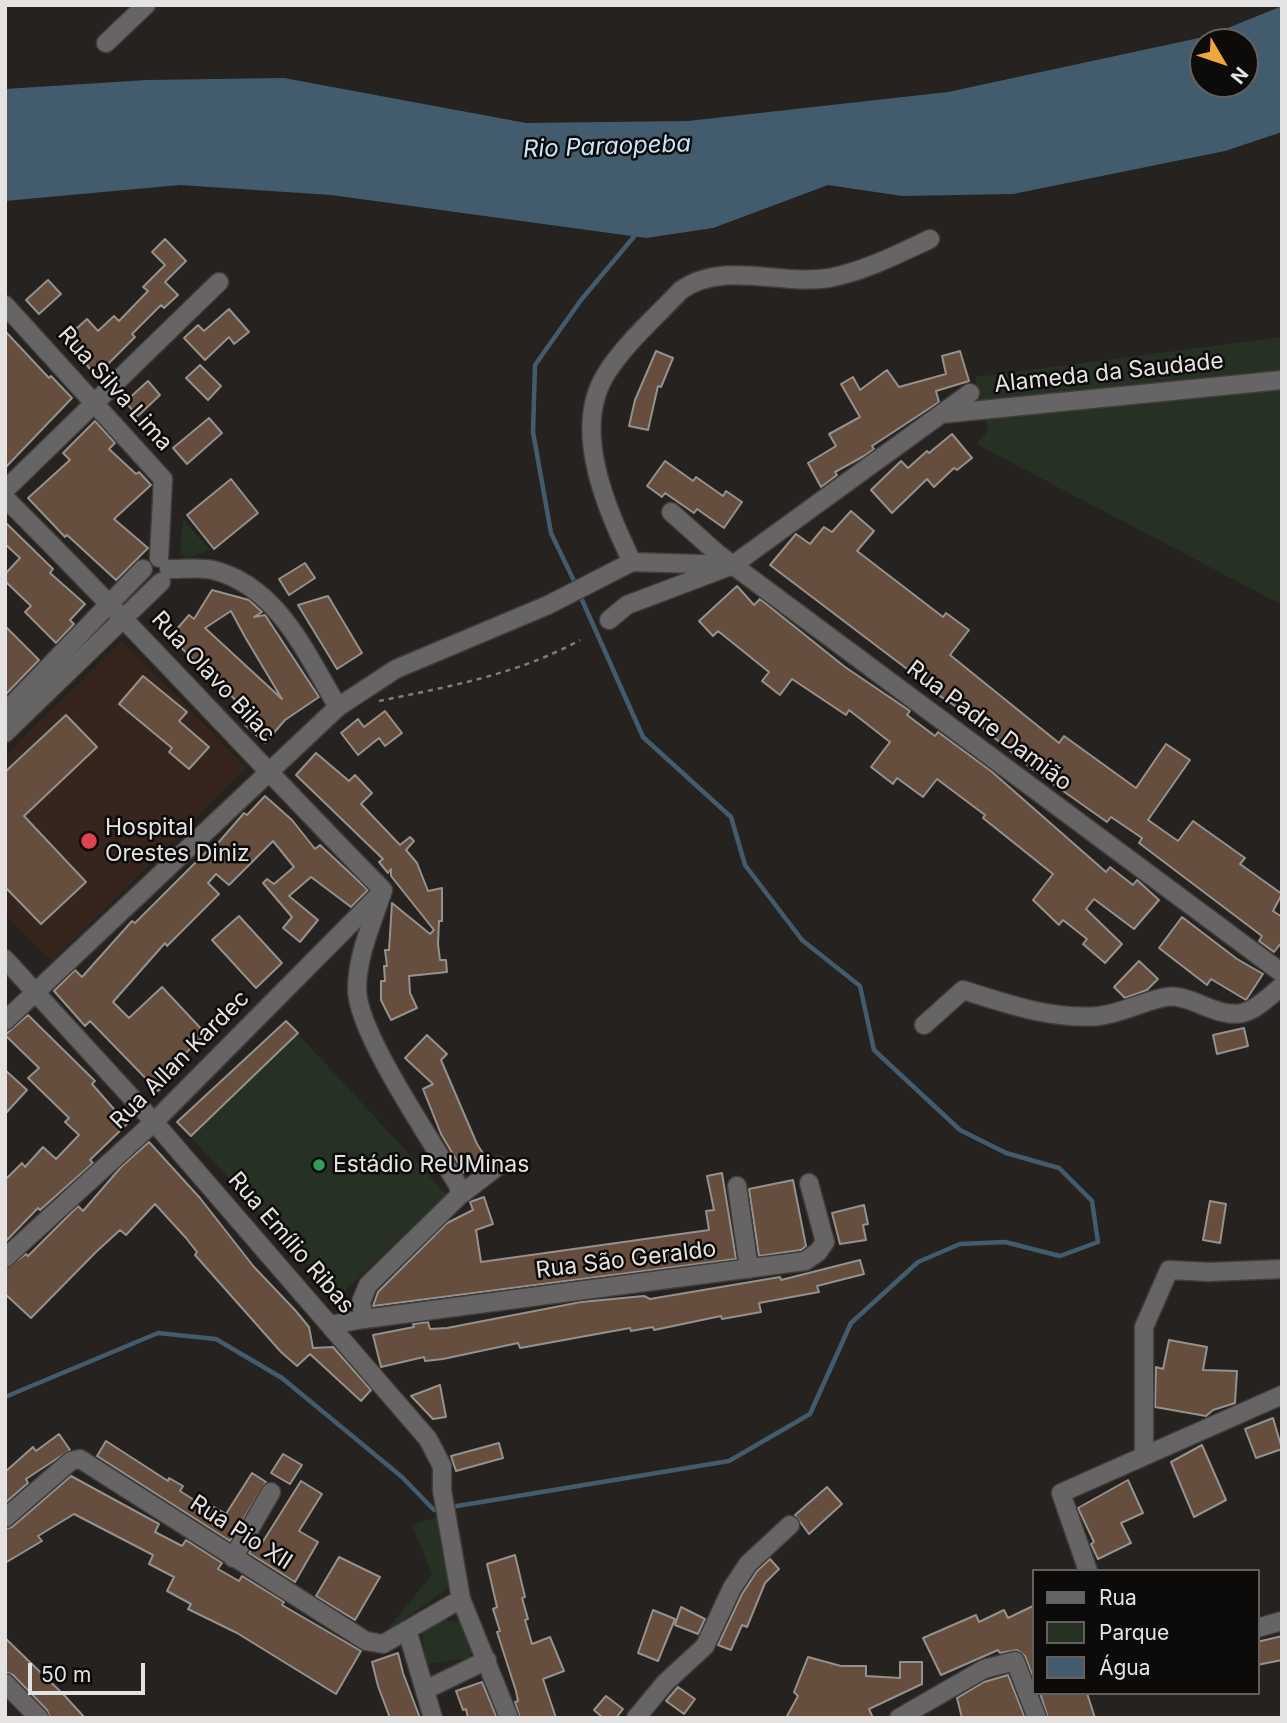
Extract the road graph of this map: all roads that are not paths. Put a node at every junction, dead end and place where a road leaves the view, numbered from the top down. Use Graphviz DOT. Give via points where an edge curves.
graph roads {
  1 [pos="125,5"];
  2 [pos="135,5"];
  3 [pos="146,5"];
  4 [pos="106,44"];
  5 [pos="930,239"];
  6 [pos="219,282"];
  7 [pos="5,305"];
  8 [pos="1282,380"];
  9 [pos="970,393"];
  10 [pos="92,402"];
  11 [pos="941,414"];
  12 [pos="5,490"];
  13 [pos="5,498"];
  14 [pos="671,512"];
  15 [pos="632,562"];
  16 [pos="733,565"];
  17 [pos="163,570"];
  18 [pos="112,604"];
  19 [pos="126,619"];
  20 [pos="609,620"];
  21 [pos="338,708"];
  22 [pos="12,712"];
  23 [pos="5,733"];
  24 [pos="268,774"];
  25 [pos="383,890"];
  26 [pos="5,959"];
  27 [pos="1282,973"];
  28 [pos="1282,986"];
  29 [pos="37,990"];
  30 [pos="5,1021"];
  31 [pos="924,1025"];
  32 [pos="154,1122"];
  33 [pos="498,1166"];
  34 [pos="809,1183"];
  35 [pos="737,1186"];
  36 [pos="459,1196"];
  37 [pos="5,1258"];
  38 [pos="749,1269"];
  39 [pos="1282,1269"];
  40 [pos="364,1319"];
  41 [pos="330,1325"];
  42 [pos="1282,1395"];
  43 [pos="1144,1454"];
  44 [pos="271,1492"];
  45 [pos="5,1518"];
  46 [pos="790,1525"];
  47 [pos="233,1558"];
  48 [pos="1087,1569"];
  49 [pos="461,1598"];
  50 [pos="1282,1621"];
  51 [pos="1259,1627"];
  52 [pos="407,1630"];
  53 [pos="486,1660"];
  54 [pos="5,1683"];
  55 [pos="425,1690"];
  56 [pos="39,1718"];
  57 [pos="433,1718"];
  58 [pos="509,1718"];
  59 [pos="636,1718"];
  60 [pos="899,1718"];
  61 [pos="1037,1718"];
  1 -- 2 [label="street"];
  3 -- 4 [label="street"];
  5 -- 15 [label="street" via="854,272 827,278 725,276 697,281 681,290 606,374 592,411 601,477 614,523"];
  6 -- 10 [label="street"];
  7 -- 10 [label="street, Rua Silva Lima"];
  8 -- 11 [label="street, Alameda da Saudade"];
  9 -- 11 [label="street, Alameda da Saudade"];
  10 -- 12 [label="street"];
  10 -- 17 [label="street, Rua Silva Lima" via="163,478"];
  11 -- 16 [label="street, Alameda da Saudade"];
  13 -- 18 [label="street, Rua Olavo Bilac"];
  14 -- 16 [label="street, Rua Padre Damião"];
  15 -- 16 [label="street"];
  15 -- 21 [label="street" via="548,605 396,669"];
  16 -- 20 [label="street, Alameda da Saudade" via="627,605"];
  16 -- 27 [label="street, Rua Padre Damião"];
  17 -- 18 [label="street" via="152,558"];
  17 -- 19 [label="street"];
  17 -- 21 [label="street" via="211,569 250,585 279,610"];
  18 -- 19 [label="street, Rua Olavo Bilac"];
  18 -- 22 [label="street"];
  19 -- 22 [label="street"];
  19 -- 24 [label="street, Rua Olavo Bilac"];
  21 -- 24 [label="street"];
  22 -- 23 [label="street"];
  24 -- 25 [label="street, Rua Olavo Bilac"];
  24 -- 29 [label="street"];
  25 -- 32 [label="street, Rua Allan Kardec"];
  25 -- 36 [label="street" via="362,954 357,989 363,1024 459,1187"];
  26 -- 29 [label="street, Rua Emílio Ribas"];
  28 -- 31 [label="street" via="1243,1015 1167,996 1098,1016 1058,1014 963,990"];
  29 -- 30 [label="street"];
  29 -- 32 [label="street, Rua Emílio Ribas"];
  32 -- 37 [label="street, Rua Allan Kardec"];
  32 -- 41 [label="street, Rua Emílio Ribas"];
  33 -- 36 [label="street"];
  34 -- 38 [label="street, Rua São Geraldo" via="825,1242 805,1261"];
  35 -- 38 [label="street"];
  36 -- 40 [label="street" via="368,1285 361,1302"];
  38 -- 40 [label="street, Rua São Geraldo"];
  39 -- 43 [label="street" via="1169,1270 1144,1327"];
  40 -- 41 [label="street, Rua São Geraldo"];
  41 -- 49 [label="street, Rua Emílio Ribas" via="428,1439 442,1466"];
  42 -- 43 [label="street"];
  43 -- 48 [label="street" via="1061,1493"];
  44 -- 47 [label="street"];
  45 -- 47 [label="street, Rua Pio XII" via="71,1461 80,1459"];
  46 -- 59 [label="street" via="748,1564 705,1646"];
  47 -- 52 [label="street, Rua Pio XII" via="366,1641 383,1644"];
  49 -- 52 [label="street, Rua Pio XII"];
  49 -- 53 [label="street, Rua Emílio Ribas"];
  50 -- 51 [label="street"];
  52 -- 55 [label="street"];
  53 -- 55 [label="street"];
  53 -- 58 [label="street, Rua Emílio Ribas"];
  54 -- 56 [label="street"];
  55 -- 57 [label="street"];
  60 -- 61 [label="street" via="984,1669 1015,1661"];
}
